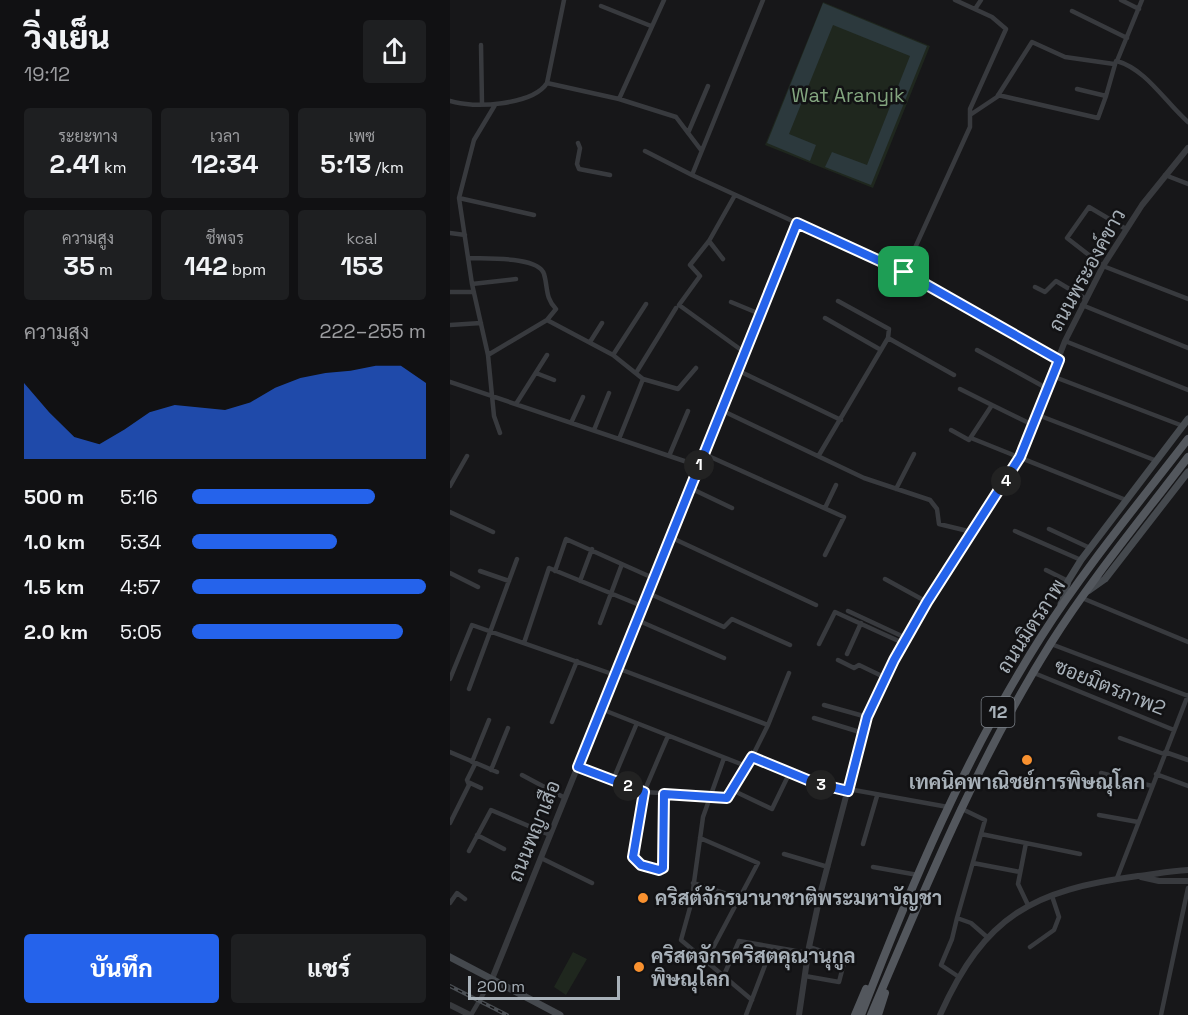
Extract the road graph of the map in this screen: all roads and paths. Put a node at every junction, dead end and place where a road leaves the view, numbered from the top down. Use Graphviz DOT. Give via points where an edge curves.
graph roads {
  1 [pos="564,0"];
  2 [pos="664,0"];
  3 [pos="762,0"];
  4 [pos="955,0"];
  5 [pos="981,0"];
  6 [pos="1121,0"];
  7 [pos="1143,0"];
  8 [pos="601,6"];
  9 [pos="975,9"];
  10 [pos="1139,9"];
  11 [pos="1072,11"];
  12 [pos="651,26"];
  13 [pos="1127,38"];
  14 [pos="481,45"];
  15 [pos="1116,62"];
  16 [pos="547,83"];
  17 [pos="708,86"];
  18 [pos="1077,88"];
  19 [pos="998,95"];
  20 [pos="1106,96"];
  21 [pos="619,99"];
  22 [pos="450,101"];
  23 [pos="482,104"];
  24 [pos="495,105"];
  25 [pos="970,115"];
  26 [pos="1188,122"];
  27 [pos="688,133"];
  28 [pos="578,143"];
  29 [pos="1188,149"];
  30 [pos="701,150"];
  31 [pos="645,151"];
  32 [pos="610,175"];
  33 [pos="692,175"];
  34 [pos="1165,175"];
  35 [pos="1188,184"];
  36 [pos="735,195"];
  37 [pos="459,198"];
  38 [pos="534,215"];
  39 [pos="797,223"];
  40 [pos="1126,229"];
  41 [pos="450,233"];
  42 [pos="465,235"];
  43 [pos="709,241"];
  44 [pos="469,258"];
  45 [pos="723,259"];
  46 [pos="1103,266"];
  47 [pos="904,272"];
  48 [pos="516,279"];
  49 [pos="472,284"];
  50 [pos="1035,287"];
  51 [pos="450,292"];
  52 [pos="474,292"];
  53 [pos="1188,299"];
  54 [pos="838,301"];
  55 [pos="731,302"];
  56 [pos="1084,302"];
  57 [pos="562,303"];
  58 [pos="646,304"];
  59 [pos="676,308"];
  60 [pos="556,309"];
  61 [pos="760,315"];
  62 [pos="825,318"];
  63 [pos="547,320"];
  64 [pos="482,323"];
  65 [pos="602,323"];
  66 [pos="450,325"];
  67 [pos="888,338"];
  68 [pos="1065,341"];
  69 [pos="590,342"];
  70 [pos="1188,348"];
  71 [pos="881,350"];
  72 [pos="977,350"];
  73 [pos="744,352"];
  74 [pos="488,355"];
  75 [pos="547,355"];
  76 [pos="613,356"];
  77 [pos="1059,360"];
  78 [pos="696,368"];
  79 [pos="737,369"];
  80 [pos="536,373"];
  81 [pos="636,374"];
  82 [pos="954,375"];
  83 [pos="1052,376"];
  84 [pos="643,379"];
  85 [pos="554,380"];
  86 [pos="450,382"];
  87 [pos="960,389"];
  88 [pos="1048,389"];
  89 [pos="1188,390"];
  90 [pos="609,393"];
  91 [pos="493,396"];
  92 [pos="583,398"];
  93 [pos="516,404"];
  94 [pos="992,405"];
  95 [pos="722,410"];
  96 [pos="688,411"];
  97 [pos="1038,414"];
  98 [pos="841,420"];
  99 [pos="1186,422"];
  100 [pos="571,423"];
  101 [pos="1033,425"];
  102 [pos="594,430"];
  103 [pos="951,430"];
  104 [pos="500,433"];
  105 [pos="971,438"];
  106 [pos="619,439"];
  107 [pos="1188,439"];
  108 [pos="704,454"];
  109 [pos="914,454"];
  110 [pos="819,455"];
  111 [pos="467,456"];
  112 [pos="669,456"];
  113 [pos="1020,457"];
  114 [pos="1188,457"];
  115 [pos="1157,461"];
  116 [pos="699,466"];
  117 [pos="1188,473"];
  118 [pos="451,483"];
  119 [pos="836,485"];
  120 [pos="690,488"];
  121 [pos="896,489"];
  122 [pos="1126,500"];
  123 [pos="732,508"];
  124 [pos="825,508"];
  125 [pos="450,512"];
  126 [pos="1049,529"];
  127 [pos="1015,531"];
  128 [pos="494,532"];
  129 [pos="972,532"];
  130 [pos="670,537"];
  131 [pos="1090,548"];
  132 [pos="592,549"];
  133 [pos="825,555"];
  134 [pos="517,559"];
  135 [pos="1081,560"];
  136 [pos="622,564"];
  137 [pos="1046,570"];
  138 [pos="480,571"];
  139 [pos="555,571"];
  140 [pos="450,573"];
  141 [pos="654,578"];
  142 [pos="885,579"];
  143 [pos="509,581"];
  144 [pos="580,581"];
  145 [pos="1068,581"];
  146 [pos="478,587"];
  147 [pos="648,593"];
  148 [pos="611,594"];
  149 [pos="1084,595"];
  150 [pos="927,602"];
  151 [pos="816,605"];
  152 [pos="642,606"];
  153 [pos="848,610"];
  154 [pos="1059,610"];
  155 [pos="637,620"];
  156 [pos="600,622"];
  157 [pos="861,623"];
  158 [pos="491,631"];
  159 [pos="904,641"];
  160 [pos="1188,642"];
  161 [pos="524,643"];
  162 [pos="819,644"];
  163 [pos="1051,644"];
  164 [pos="790,645"];
  165 [pos="847,654"];
  166 [pos="724,658"];
  167 [pos="838,660"];
  168 [pos="577,661"];
  169 [pos="616,671"];
  170 [pos="789,673"];
  171 [pos="1034,673"];
  172 [pos="886,678"];
  173 [pos="450,679"];
  174 [pos="469,689"];
  175 [pos="1188,695"];
  176 [pos="824,705"];
  177 [pos="601,709"];
  178 [pos="1180,715"];
  179 [pos="867,717"];
  180 [pos="814,718"];
  181 [pos="1188,718"];
  182 [pos="489,720"];
  183 [pos="552,722"];
  184 [pos="637,723"];
  185 [pos="768,725"];
  186 [pos="508,728"];
  187 [pos="1174,730"];
  188 [pos="863,733"];
  189 [pos="669,736"];
  190 [pos="1120,738"];
  191 [pos="450,752"];
  192 [pos="1165,753"];
  193 [pos="752,757"];
  194 [pos="724,758"];
  195 [pos="1188,760"];
  196 [pos="473,763"];
  197 [pos="746,766"];
  198 [pos="578,767"];
  199 [pos="491,770"];
  200 [pos="497,772"];
  201 [pos="1101,773"];
  202 [pos="789,774"];
  203 [pos="1156,774"];
  204 [pos="522,775"];
  205 [pos="613,780"];
  206 [pos="468,782"];
  207 [pos="1152,786"];
  208 [pos="1188,786"];
  209 [pos="481,788"];
  210 [pos="732,789"];
  211 [pos="848,791"];
  212 [pos="644,792"];
  213 [pos="664,794"];
  214 [pos="712,796"];
  215 [pos="877,796"];
  216 [pos="565,798"];
  217 [pos="948,807"];
  218 [pos="960,808"];
  219 [pos="1099,815"];
  220 [pos="1138,822"];
  221 [pos="450,824"];
  222 [pos="981,834"];
  223 [pos="477,835"];
  224 [pos="550,835"];
  225 [pos="700,838"];
  226 [pos="1026,843"];
  227 [pos="862,844"];
  228 [pos="504,849"];
  229 [pos="470,851"];
  230 [pos="784,854"];
  231 [pos="1080,854"];
  232 [pos="541,858"];
  233 [pos="973,863"];
  234 [pos="828,867"];
  235 [pos="873,867"];
  236 [pos="1188,870"];
  237 [pos="1020,872"];
  238 [pos="918,876"];
  239 [pos="1140,876"];
  240 [pos="1117,878"];
  241 [pos="1188,881"];
  242 [pos="592,883"];
  243 [pos="693,883"];
  244 [pos="1188,888"];
  245 [pos="1052,896"];
  246 [pos="739,898"];
  247 [pos="465,899"];
  248 [pos="450,903"];
  249 [pos="1028,905"];
  250 [pos="957,918"];
  251 [pos="987,937"];
  252 [pos="772,947"];
  253 [pos="1030,947"];
  254 [pos="887,948"];
  255 [pos="808,950"];
  256 [pos="450,957"];
  257 [pos="706,961"];
  258 [pos="892,966"];
  259 [pos="724,975"];
  260 [pos="805,976"];
  261 [pos="959,977"];
  262 [pos="492,979"];
  263 [pos="752,1000"];
  264 [pos="450,1005"];
  265 [pos="470,1015"];
  266 [pos="561,1015"];
  267 [pos="746,1015"];
  268 [pos="799,1015"];
  269 [pos="855,1015"];
  270 [pos="861,1015"];
  271 [pos="871,1015"];
  272 [pos="878,1015"];
  273 [pos="940,1015"];
  274 [pos="1161,1015"];
  1 -- 16 [label="street"];
  2 -- 12 [label="street"];
  3 -- 30 [label="street"];
  4 -- 9 [label="street"];
  5 -- 9 [label="street"];
  6 -- 10 [label="street"];
  7 -- 10 [label="street"];
  8 -- 12 [label="street"];
  9 -- 25 [label="street" via="1006,29"];
  10 -- 13 [label="street"];
  11 -- 13 [label="street"];
  12 -- 21 [label="street"];
  13 -- 15 [label="street"];
  14 -- 23 [label="street"];
  15 -- 19 [label="street" via="1065,57 1032,42"];
  15 -- 20 [label="street"];
  15 -- 26 [label="street" via="1139,73"];
  16 -- 21 [label="street"];
  16 -- 24 [label="street" via="535,94"];
  17 -- 27 [label="street"];
  18 -- 20 [label="street"];
  19 -- 20 [label="street" via="1098,118"];
  19 -- 25 [label="street"];
  21 -- 27 [label="street" via="676,117"];
  22 -- 23 [label="street"];
  23 -- 24 [label="street"];
  24 -- 37 [label="street" via="474,140"];
  25 -- 47 [label="street" via="970,127"];
  27 -- 30 [label="street"];
  28 -- 32 [label="street" via="579,169"];
  29 -- 34 [label="street, ถนนพระองค์ขาว"];
  30 -- 33 [label="street"];
  31 -- 33 [label="street"];
  33 -- 36 [label="street"];
  34 -- 35 [label="street"];
  34 -- 40 [label="street, ถนนพระองค์ขาว"];
  36 -- 39 [label="street"];
  36 -- 43 [label="street"];
  37 -- 38 [label="street"];
  37 -- 42 [label="street"];
  39 -- 47 [label="street"];
  39 -- 61 [label="street, ถนนพญาเสือ"];
  40 -- 46 [label="street, ถนนพระองค์ขาว"];
  40 -- 46 [label="street" via="1089,207 1067,238"];
  41 -- 42 [label="street"];
  42 -- 44 [label="street"];
  43 -- 45 [label="street"];
  43 -- 73 [label="street" via="690,265 699,276 679,305"];
  44 -- 49 [label="street"];
  44 -- 60 [label="street" via="523,261 539,266 549,301"];
  46 -- 53 [label="street"];
  46 -- 56 [label="street, ถนนพระองค์ขาว"];
  47 -- 77 [label="street"];
  48 -- 49 [label="street"];
  49 -- 52 [label="street"];
  50 -- 56 [label="street" via="1045,292 1056,281"];
  51 -- 52 [label="street"];
  52 -- 64 [label="street"];
  54 -- 67 [label="street" via="889,328"];
  55 -- 61 [label="street"];
  56 -- 68 [label="street, ถนนพระองค์ขาว"];
  56 -- 70 [label="street"];
  57 -- 60 [label="street"];
  58 -- 76 [label="street"];
  59 -- 81 [label="street"];
  60 -- 63 [label="street"];
  61 -- 73 [label="street, ถนนพญาเสือ"];
  62 -- 71 [label="street"];
  63 -- 69 [label="street"];
  63 -- 74 [label="street"];
  64 -- 66 [label="street"];
  64 -- 74 [label="street"];
  65 -- 69 [label="street"];
  67 -- 71 [label="street"];
  67 -- 82 [label="street"];
  68 -- 77 [label="street, ถนนพระองค์ขาว"];
  68 -- 89 [label="street"];
  69 -- 76 [label="street"];
  71 -- 98 [label="street"];
  72 -- 88 [label="street"];
  73 -- 79 [label="street, ถนนพญาเสือ"];
  74 -- 91 [label="street"];
  75 -- 80 [label="street"];
  76 -- 81 [label="street"];
  77 -- 83 [label="street, ถนนพระองค์ขาว"];
  78 -- 84 [label="street" via="678,389"];
  79 -- 95 [label="street, ถนนพญาเสือ"];
  79 -- 98 [label="street"];
  80 -- 85 [label="street"];
  80 -- 93 [label="street"];
  81 -- 84 [label="street"];
  83 -- 88 [label="street, ถนนพระองค์ขาว"];
  83 -- 99 [label="street"];
  84 -- 106 [label="street"];
  86 -- 91 [label="street"];
  87 -- 94 [label="street"];
  88 -- 97 [label="street, ถนนพระองค์ขาว"];
  90 -- 102 [label="street"];
  91 -- 93 [label="street"];
  91 -- 104 [label="street"];
  92 -- 100 [label="street"];
  93 -- 100 [label="street"];
  94 -- 101 [label="street"];
  94 -- 105 [label="street"];
  95 -- 108 [label="street, ถนนพญาเสือ"];
  95 -- 110 [label="street"];
  96 -- 112 [label="street"];
  97 -- 101 [label="street, ถนนพระองค์ขาว"];
  97 -- 115 [label="street"];
  98 -- 110 [label="street"];
  99 -- 115 [label="main road"];
  100 -- 102 [label="street"];
  101 -- 113 [label="street, ถนนพระองค์ขาว"];
  102 -- 106 [label="street"];
  103 -- 105 [label="street"];
  105 -- 113 [label="street"];
  106 -- 112 [label="street"];
  107 -- 154 [label="main road, ถนนมิตรภาพ / 12"];
  108 -- 116 [label="street, ถนนพญาเสือ"];
  108 -- 124 [label="street"];
  109 -- 121 [label="street"];
  110 -- 121 [label="street"];
  111 -- 118 [label="street"];
  112 -- 116 [label="street"];
  113 -- 122 [label="street"];
  113 -- 129 [label="street, ถนนพระองค์ขาว"];
  114 -- 149 [label="main road, ถนนมิตรภาพ / 12"];
  115 -- 122 [label="main road"];
  116 -- 120 [label="street, ถนนพญาเสือ"];
  117 -- 149 [label="main road" via="1105,579"];
  119 -- 124 [label="street"];
  120 -- 123 [label="street"];
  120 -- 130 [label="street, ถนนพญาเสือ"];
  121 -- 129 [label="street" via="930,500 937,509 939,524"];
  122 -- 131 [label="main road"];
  124 -- 133 [label="street" via="844,517"];
  125 -- 128 [label="street"];
  126 -- 131 [label="street"];
  127 -- 135 [label="street"];
  129 -- 150 [label="street, ถนนพระองค์ขาว"];
  130 -- 141 [label="street, ถนนพญาเสือ"];
  130 -- 151 [label="street"];
  131 -- 135 [label="main road"];
  132 -- 136 [label="street"];
  132 -- 139 [label="street" via="566,539"];
  132 -- 144 [label="street"];
  134 -- 143 [label="street"];
  135 -- 145 [label="main road"];
  136 -- 141 [label="street"];
  136 -- 148 [label="street"];
  137 -- 145 [label="street"];
  138 -- 143 [label="street"];
  139 -- 144 [label="street"];
  139 -- 161 [label="street" via="549,568"];
  140 -- 146 [label="street"];
  141 -- 147 [label="street, ถนนพญาเสือ"];
  142 -- 150 [label="street"];
  143 -- 158 [label="street"];
  144 -- 148 [label="street"];
  145 -- 154 [label="main road"];
  147 -- 152 [label="street, ถนนพญาเสือ"];
  147 -- 164 [label="street" via="724,627 732,619"];
  148 -- 152 [label="street"];
  148 -- 156 [label="street"];
  149 -- 160 [label="street"];
  149 -- 163 [label="main road, ถนนมิตรภาพ / 12"];
  150 -- 159 [label="street, ถนนพระองค์ขาว"];
  152 -- 155 [label="street, ถนนพญาเสือ"];
  153 -- 159 [label="street"];
  154 -- 217 [label="main road, ถนนมิตรภาพ / 12" via="1023,667"];
  155 -- 166 [label="street"];
  155 -- 169 [label="street, ถนนพญาเสือ"];
  157 -- 159 [label="street"];
  157 -- 162 [label="street" via="834,612"];
  157 -- 165 [label="street"];
  158 -- 161 [label="street"];
  158 -- 173 [label="street" via="472,625"];
  158 -- 174 [label="street"];
  159 -- 172 [label="street, ถนนพระองค์ขาว"];
  161 -- 168 [label="street"];
  163 -- 171 [label="main road, ถนนมิตรภาพ / 12"];
  163 -- 175 [label="street"];
  167 -- 172 [label="street"];
  168 -- 169 [label="street"];
  168 -- 183 [label="street"];
  169 -- 177 [label="street, ถนนพญาเสือ"];
  169 -- 185 [label="street"];
  170 -- 185 [label="street"];
  171 -- 187 [label="street, ซอยมิตรภาพ2"];
  171 -- 218 [label="main road, ถนนมิตรภาพ / 12"];
  172 -- 179 [label="street, ถนนพระองค์ขาว"];
  175 -- 178 [label="street"];
  176 -- 179 [label="street"];
  177 -- 184 [label="street"];
  177 -- 198 [label="street, ถนนพญาเสือ"];
  178 -- 181 [label="street"];
  178 -- 187 [label="street"];
  179 -- 188 [label="street, ถนนพระองค์ขาว"];
  180 -- 188 [label="street"];
  182 -- 196 [label="street"];
  184 -- 189 [label="street"];
  184 -- 205 [label="street"];
  185 -- 193 [label="street"];
  186 -- 199 [label="street"];
  187 -- 192 [label="street"];
  188 -- 211 [label="street, ถนนพระองค์ขาว"];
  189 -- 194 [label="street"];
  189 -- 212 [label="street"];
  190 -- 192 [label="street"];
  191 -- 196 [label="street"];
  192 -- 195 [label="street"];
  192 -- 203 [label="street"];
  193 -- 197 [label="street"];
  193 -- 202 [label="street"];
  194 -- 197 [label="street"];
  194 -- 214 [label="street"];
  196 -- 199 [label="street"];
  196 -- 206 [label="street"];
  197 -- 210 [label="street"];
  198 -- 205 [label="street"];
  198 -- 216 [label="street, ถนนพญาเสือ"];
  199 -- 200 [label="street"];
  201 -- 207 [label="street"];
  202 -- 210 [label="street" via="772,809"];
  202 -- 211 [label="street"];
  203 -- 207 [label="street"];
  203 -- 208 [label="street"];
  204 -- 216 [label="street"];
  205 -- 212 [label="street"];
  206 -- 209 [label="street"];
  206 -- 221 [label="street"];
  207 -- 220 [label="street"];
  210 -- 214 [label="street" via="727,798"];
  211 -- 215 [label="street"];
  211 -- 234 [label="street, ถนนพระองค์ขาว"];
  212 -- 213 [label="street"];
  212 -- 213 [label="street" via="633,857 641,865 659,870 663,868"];
  213 -- 214 [label="street"];
  214 -- 225 [label="street"];
  215 -- 217 [label="street"];
  215 -- 227 [label="street"];
  216 -- 224 [label="street, ถนนพญาเสือ"];
  217 -- 238 [label="main road, ถนนมิตรภาพ / 12"];
  218 -- 222 [label="street" via="985,820"];
  218 -- 258 [label="main road, ถนนมิตรภาพ / 12"];
  219 -- 220 [label="street"];
  220 -- 240 [label="street"];
  222 -- 226 [label="street"];
  222 -- 233 [label="street"];
  223 -- 224 [label="street" via="493,810"];
  223 -- 228 [label="street"];
  223 -- 229 [label="street"];
  224 -- 232 [label="street, ถนนพญาเสือ"];
  225 -- 243 [label="street"];
  225 -- 246 [label="street" via="758,863"];
  226 -- 231 [label="street"];
  226 -- 237 [label="street"];
  230 -- 234 [label="street"];
  232 -- 242 [label="street"];
  232 -- 262 [label="street, ถนนพญาเสือ"];
  233 -- 237 [label="street"];
  233 -- 250 [label="street"];
  234 -- 255 [label="street, ถนนพระองค์ขาว"];
  235 -- 238 [label="street"];
  236 -- 239 [label="street"];
  237 -- 249 [label="street" via="1018,884"];
  238 -- 254 [label="main road, ถนนมิตรภาพ / 12"];
  239 -- 240 [label="street"];
  239 -- 241 [label="street" via="1159,881"];
  240 -- 245 [label="street"];
  243 -- 246 [label="street"];
  243 -- 257 [label="street" via="681,940"];
  244 -- 274 [label="street"];
  245 -- 249 [label="street"];
  245 -- 253 [label="street" via="1059,917 1054,930"];
  246 -- 257 [label="street"];
  247 -- 248 [label="street" via="457,893"];
  249 -- 251 [label="street"];
  250 -- 251 [label="street" via="972,923"];
  250 -- 261 [label="street" via="941,965"];
  251 -- 261 [label="street"];
  252 -- 255 [label="street"];
  252 -- 259 [label="street" via="739,941"];
  252 -- 263 [label="street"];
  254 -- 269 [label="main road"];
  254 -- 270 [label="main road, ถนนมิตรภาพ / 12"];
  255 -- 260 [label="street, ถนนพระองค์ขาว"];
  255 -- 260 [label="street" via="845,959 839,982"];
  256 -- 262 [label="main road"];
  257 -- 259 [label="street"];
  258 -- 271 [label="main road, ถนนมิตรภาพ / 12"];
  258 -- 272 [label="main road"];
  259 -- 263 [label="street"];
  260 -- 268 [label="street, ถนนพระองค์ขาว"];
  261 -- 273 [label="street"];
  262 -- 265 [label="street, ถนนพญาเสือ"];
  262 -- 266 [label="main road"];
  263 -- 267 [label="street"];
  264 -- 265 [label="street"];
}
